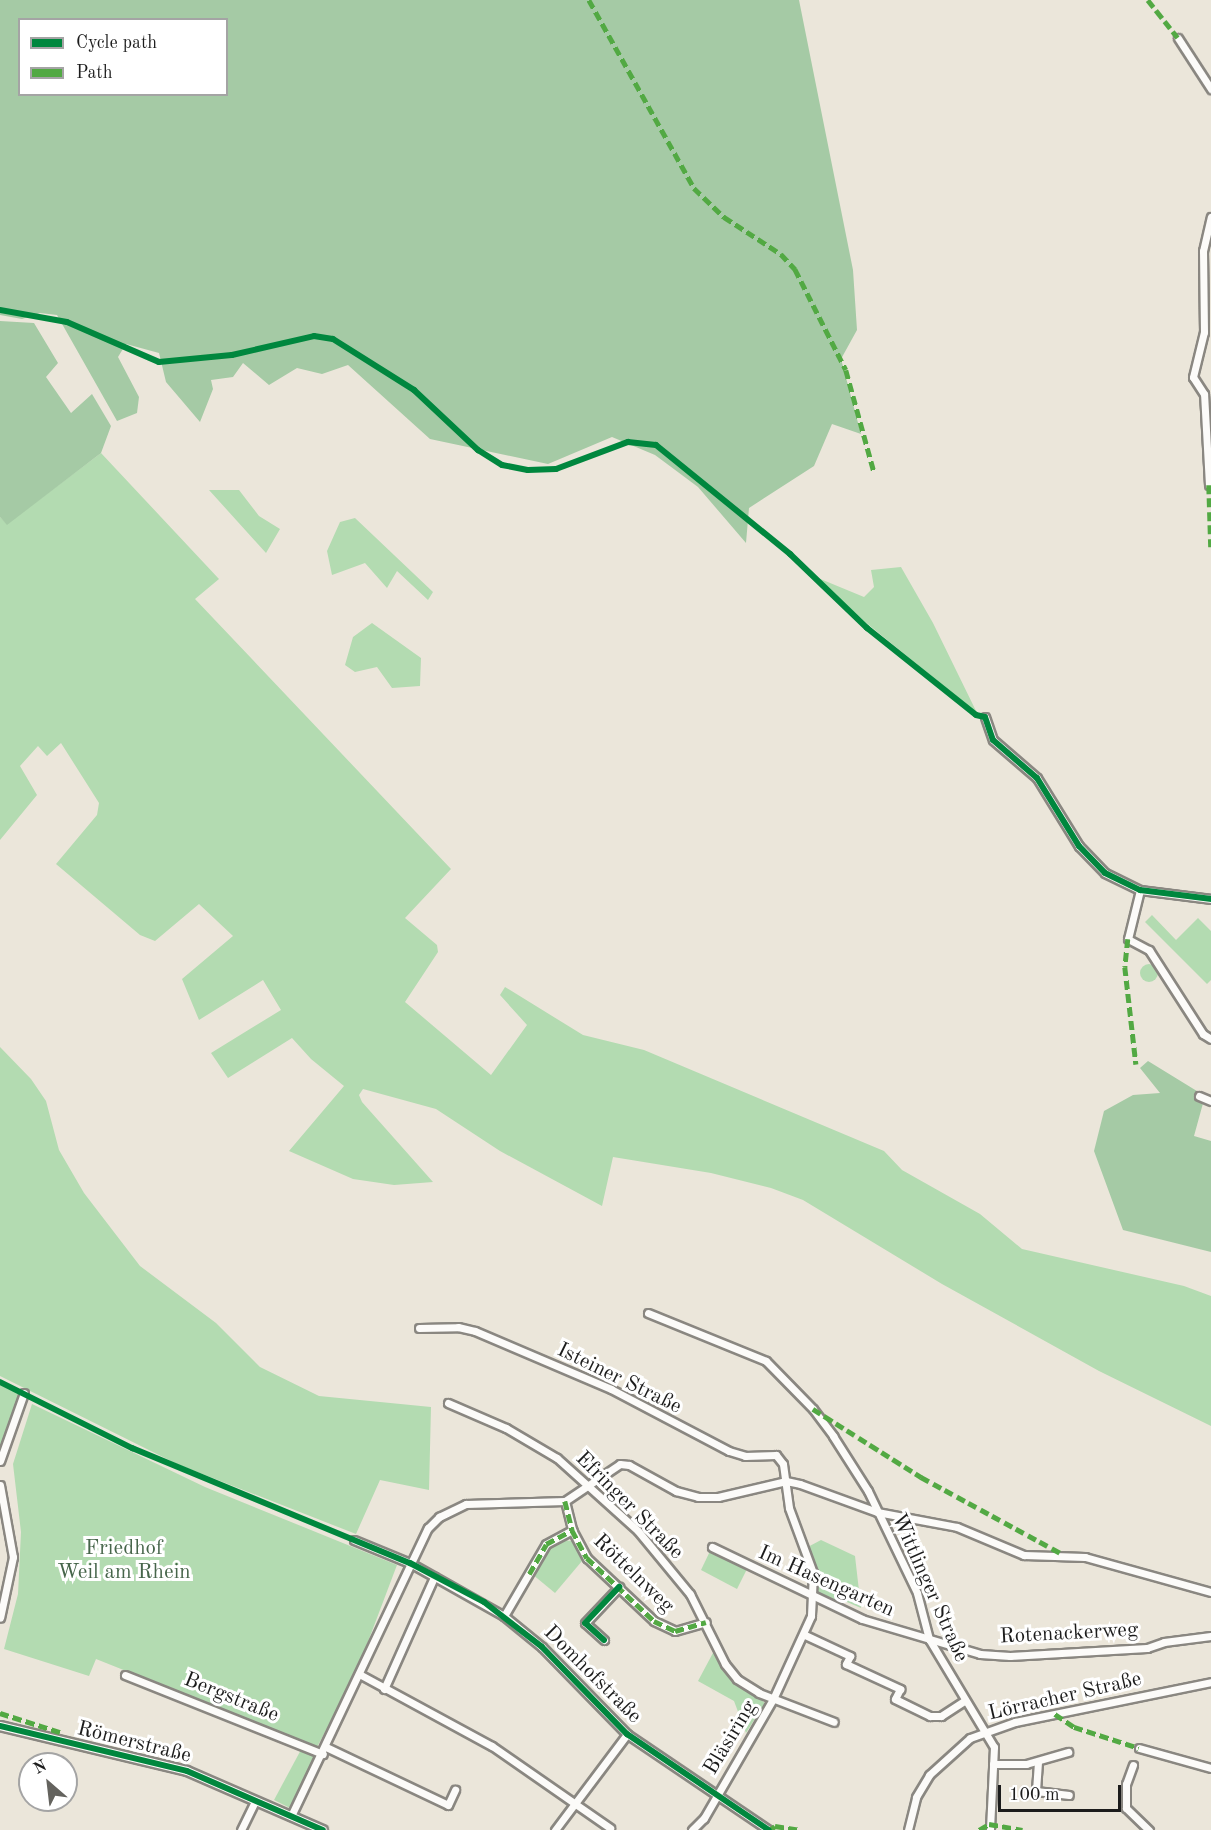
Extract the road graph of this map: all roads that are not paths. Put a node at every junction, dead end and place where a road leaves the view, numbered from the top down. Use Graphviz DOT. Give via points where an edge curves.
graph roads {
  1 [pos="1178,38"];
  2 [pos="1211,89"];
  3 [pos="1211,217"];
  4 [pos="1210,237"];
  5 [pos="1209,485"];
  6 [pos="985,717"];
  7 [pos="1140,890"];
  8 [pos="1211,899"];
  9 [pos="1211,1039"];
  10 [pos="1199,1096"];
  11 [pos="1211,1101"];
  12 [pos="648,1313"];
  13 [pos="419,1328"];
  14 [pos="24,1393"];
  15 [pos="448,1403"];
  16 [pos="0,1461"];
  17 [pos="786,1481"];
  18 [pos="0,1485"];
  19 [pos="589,1486"];
  20 [pos="565,1501"];
  21 [pos="877,1512"];
  22 [pos="572,1530"];
  23 [pos="354,1540"];
  24 [pos="712,1547"];
  25 [pos="410,1563"];
  26 [pos="434,1577"];
  27 [pos="619,1587"];
  28 [pos="1211,1592"];
  29 [pos="815,1598"];
  30 [pos="504,1616"];
  31 [pos="0,1618"];
  32 [pos="705,1622"];
  33 [pos="805,1635"];
  34 [pos="1211,1636"];
  35 [pos="929,1639"];
  36 [pos="604,1640"];
  37 [pos="125,1675"];
  38 [pos="361,1675"];
  39 [pos="1211,1682"];
  40 [pos="384,1689"];
  41 [pos="773,1699"];
  42 [pos="964,1701"];
  43 [pos="834,1722"];
  44 [pos="0,1726"];
  45 [pos="987,1731"];
  46 [pos="627,1734"];
  47 [pos="1139,1748"];
  48 [pos="325,1750"];
  49 [pos="1068,1752"];
  50 [pos="1038,1762"];
  51 [pos="993,1764"];
  52 [pos="1133,1765"];
  53 [pos="1211,1768"];
  54 [pos="455,1790"];
  55 [pos="707,1791"];
  56 [pos="716,1794"];
  57 [pos="1069,1795"];
  58 [pos="255,1801"];
  59 [pos="572,1804"];
  60 [pos="291,1816"];
  61 [pos="610,1828"];
  62 [pos="241,1830"];
  63 [pos="323,1830"];
  64 [pos="555,1830"];
  65 [pos="692,1830"];
  66 [pos="769,1830"];
  67 [pos="908,1830"];
  68 [pos="990,1830"];
  69 [pos="1149,1830"];
  1 -- 2 [label="street"];
  3 -- 4 [label="street"];
  4 -- 5 [label="street" via="1203,251 1204,332 1193,377 1201,385 1205,402"];
  6 -- 7 [label="street" via="993,740 1045,788 1091,861 1105,873"];
  7 -- 8 [label="street"];
  7 -- 9 [label="street" via="1128,939 1149,950 1203,1034"];
  10 -- 11 [label="street"];
  12 -- 21 [label="street, Wittlinger Straße" via="766,1360 833,1436"];
  13 -- 17 [label="street, Isteiner Straße" via="466,1328 611,1389 729,1451 745,1456 776,1455 783,1464"];
  14 -- 16 [label="street"];
  15 -- 19 [label="street, Efringer Straße" via="458,1404 528,1440 557,1458"];
  17 -- 19 [label="street" via="729,1495 698,1497 676,1491 629,1465 620,1464"];
  17 -- 21 [label="street" via="817,1488"];
  17 -- 29 [label="street" via="792,1518 813,1573"];
  18 -- 31 [label="street" via="13,1557"];
  19 -- 20 [label="street"];
  19 -- 32 [label="street, Efringer Straße" via="662,1558"];
  20 -- 22 [label="street, Röttelnweg"];
  20 -- 25 [label="street" via="474,1502 451,1509 428,1528"];
  21 -- 28 [label="street" via="941,1522 1024,1555 1085,1557"];
  21 -- 35 [label="street, Wittlinger Straße" via="917,1593"];
  22 -- 27 [label="street, Röttelnweg" via="588,1558"];
  22 -- 30 [label="street" via="546,1544"];
  23 -- 25 [label="street, Domhofstraße"];
  24 -- 29 [label="street, Im Hasengarten"];
  25 -- 26 [label="street, Domhofstraße"];
  25 -- 38 [label="street"];
  26 -- 30 [label="street, Domhofstraße"];
  26 -- 40 [label="street"];
  27 -- 32 [label="street, Röttelnweg" via="666,1629 682,1631"];
  27 -- 36 [label="street" via="585,1623"];
  29 -- 33 [label="street, Bläsiring"];
  29 -- 35 [label="street, Im Hasengarten" via="862,1619"];
  30 -- 46 [label="street, Domhofstraße" via="542,1647"];
  32 -- 41 [label="street, Efringer Straße" via="731,1672"];
  33 -- 41 [label="street, Bläsiring"];
  33 -- 42 [label="street" via="850,1656 846,1664 900,1689 895,1699 930,1716 941,1716"];
  34 -- 35 [label="street, Rotenackerweg" via="1147,1648 1010,1656 980,1654"];
  35 -- 42 [label="street, Wittlinger Straße"];
  37 -- 48 [label="street, Bergstraße"];
  38 -- 40 [label="street"];
  38 -- 48 [label="street"];
  39 -- 45 [label="street, Lörracher Straße"];
  40 -- 59 [label="street" via="492,1746"];
  41 -- 43 [label="street, Efringer Straße"];
  41 -- 56 [label="street, Bläsiring"];
  42 -- 45 [label="street, Wittlinger Straße"];
  44 -- 58 [label="street, Römerstraße" via="187,1771"];
  45 -- 51 [label="street" via="994,1747"];
  45 -- 67 [label="street, Lörracher Straße" via="956,1749 929,1775 916,1797"];
  46 -- 55 [label="street, Domhofstraße"];
  46 -- 59 [label="street"];
  47 -- 53 [label="street"];
  48 -- 54 [label="street, Bergstraße" via="448,1804"];
  48 -- 60 [label="street"];
  49 -- 50 [label="street"];
  50 -- 51 [label="street"];
  50 -- 57 [label="street" via="1036,1791"];
  51 -- 68 [label="street"];
  52 -- 69 [label="street" via="1125,1784 1126,1808"];
  55 -- 56 [label="street, Bläsiring"];
  56 -- 65 [label="street, Bläsiring" via="704,1818"];
  56 -- 66 [label="street, Bläsiring"];
  58 -- 60 [label="street, Römerstraße"];
  58 -- 62 [label="street"];
  59 -- 61 [label="street"];
  59 -- 64 [label="street"];
  60 -- 63 [label="street, Römerstraße"];
}
